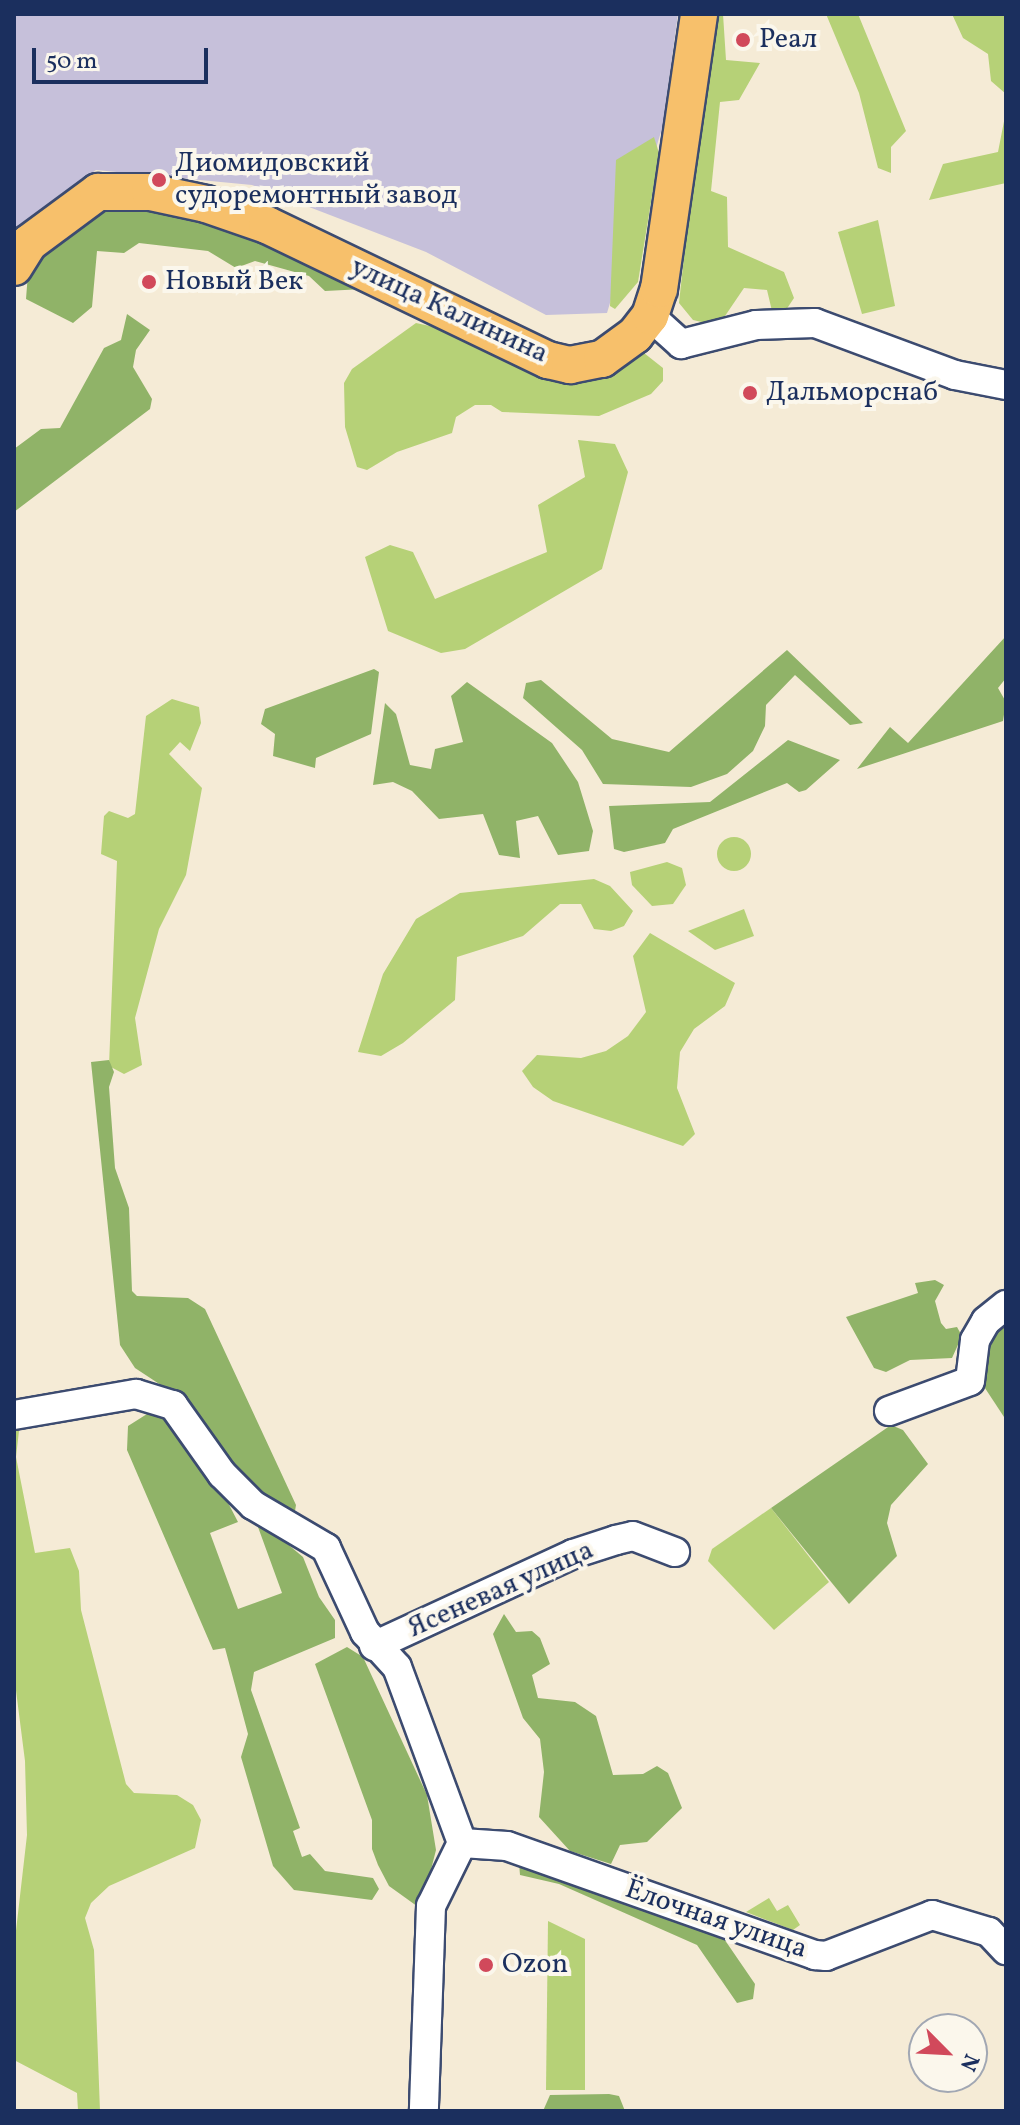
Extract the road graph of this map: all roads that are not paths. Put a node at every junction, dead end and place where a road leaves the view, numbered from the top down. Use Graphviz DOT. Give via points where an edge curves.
graph roads {
  1 [pos="699,14"];
  2 [pos="14,267"];
  3 [pos="650,316"];
  4 [pos="1006,385"];
  5 [pos="1006,1305"];
  6 [pos="889,1411"];
  7 [pos="14,1415"];
  8 [pos="675,1552"];
  9 [pos="374,1646"];
  10 [pos="462,1843"];
  11 [pos="1006,1950"];
  12 [pos="424,2111"];
  1 -- 3 [label="main road" via="671,218"];
  2 -- 3 [label="main road, улица Калинина" via="29,243 64,213 98,192 127,189 206,204 267,225 548,360 570,365 602,359"];
  3 -- 4 [label="street" via="681,344 756,325 815,323 955,375"];
  5 -- 6 [label="street" via="986,1321 975,1340 970,1381"];
  7 -- 9 [label="street" via="136,1394 173,1405 222,1474 253,1505 326,1548"];
  8 -- 9 [label="street, Ясеневая улица" via="633,1536 602,1545"];
  9 -- 10 [label="street" via="397,1667"];
  10 -- 11 [label="street, Ёлочная улица" via="507,1846 815,1955 826,1956 932,1915 989,1932"];
  10 -- 12 [label="street" via="431,1906"];
}
